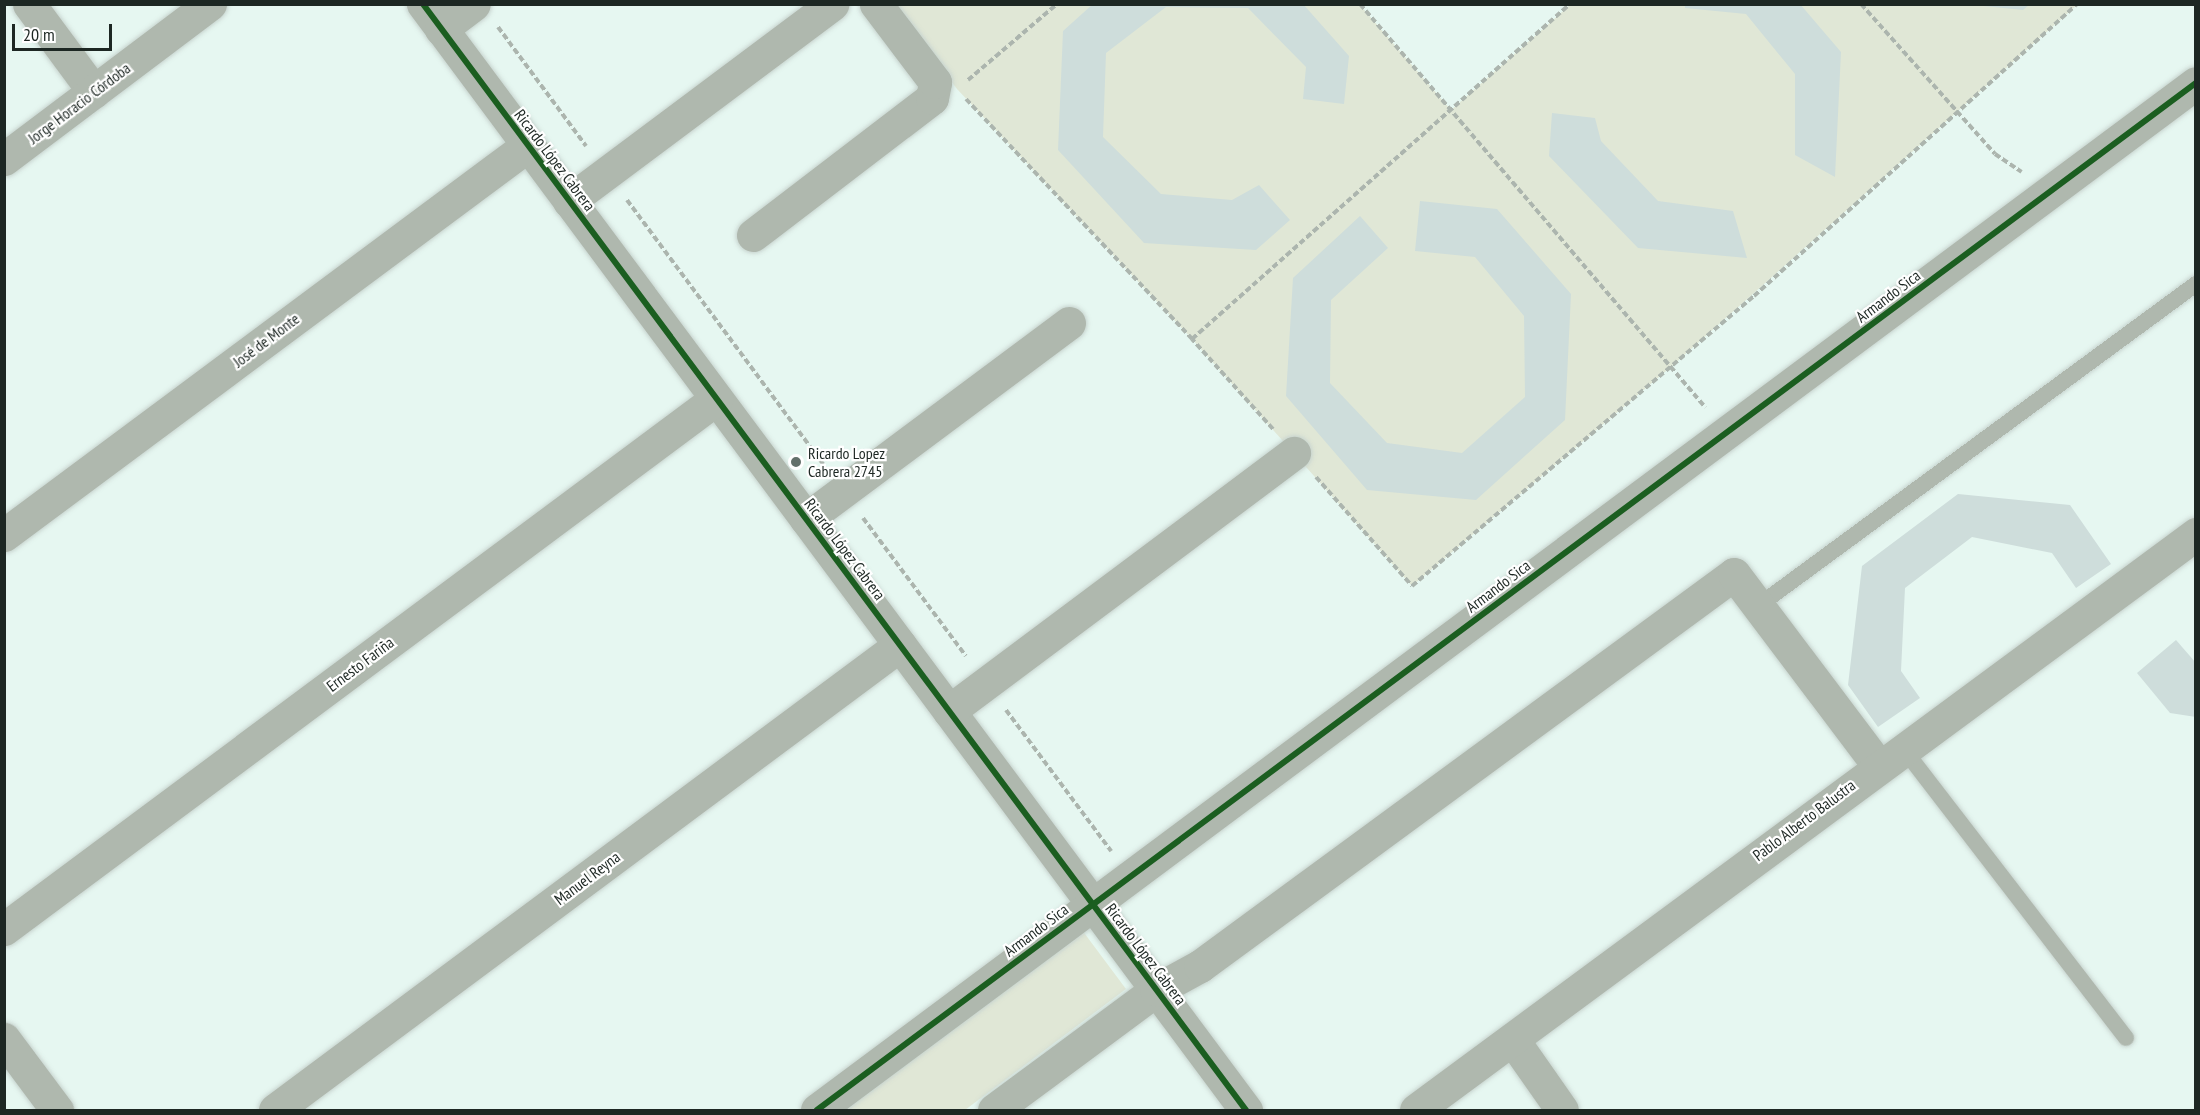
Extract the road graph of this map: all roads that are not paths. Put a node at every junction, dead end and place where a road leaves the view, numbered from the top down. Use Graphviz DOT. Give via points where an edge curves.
graph roads {
  1 [pos="29,4"];
  2 [pos="210,4"];
  3 [pos="832,4"];
  4 [pos="876,4"];
  5 [pos="484,14"];
  6 [pos="432,17"];
  7 [pos="2196,83"];
  8 [pos="94,92"];
  9 [pos="527,146"];
  10 [pos="4,159"];
  11 [pos="569,201"];
  12 [pos="753,235"];
  13 [pos="2196,284"];
  14 [pos="1069,323"];
  15 [pos="716,399"];
  16 [pos="1294,453"];
  17 [pos="806,519"];
  18 [pos="2196,534"];
  19 [pos="4,535"];
  20 [pos="1758,606"];
  21 [pos="900,645"];
  22 [pos="948,711"];
  23 [pos="1890,756"];
  24 [pos="1093,905"];
  25 [pos="4,929"];
  26 [pos="1156,990"];
  27 [pos="2126,1038"];
  28 [pos="4,1039"];
  29 [pos="1513,1040"];
  30 [pos="57,1110"];
  31 [pos="275,1110"];
  32 [pos="817,1110"];
  33 [pos="994,1110"];
  34 [pos="1246,1110"];
  35 [pos="1416,1110"];
  36 [pos="1562,1110"];
  1 -- 8 [label="street"];
  2 -- 8 [label="street, Jorge Horacio Córdoba"];
  3 -- 11 [label="street"];
  4 -- 12 [label="street" via="935,82 932,98"];
  5 -- 6 [label="street"];
  6 -- 9 [label="street, Ricardo López Cabrera"];
  7 -- 24 [label="street, Armando Sica"];
  8 -- 10 [label="street, Jorge Horacio Córdoba"];
  9 -- 11 [label="street, Ricardo López Cabrera"];
  9 -- 19 [label="street, José de Monte"];
  11 -- 15 [label="street, Ricardo López Cabrera"];
  13 -- 20 [label="lane"];
  14 -- 17 [label="street"];
  15 -- 17 [label="street, Ricardo López Cabrera"];
  15 -- 25 [label="street, Ernesto Fariña"];
  16 -- 22 [label="street"];
  17 -- 21 [label="street, Ricardo López Cabrera"];
  18 -- 23 [label="street, Pablo Alberto Balustra"];
  20 -- 23 [label="street"];
  20 -- 26 [label="street" via="1734,574 1200,966"];
  21 -- 22 [label="street, Ricardo López Cabrera"];
  21 -- 31 [label="street, Manuel Reyna"];
  22 -- 24 [label="street, Ricardo López Cabrera"];
  23 -- 27 [label="lane"];
  23 -- 29 [label="street, Pablo Alberto Balustra"];
  24 -- 26 [label="street, Ricardo López Cabrera"];
  24 -- 32 [label="street, Armando Sica"];
  26 -- 33 [label="street"];
  26 -- 34 [label="street, Ricardo López Cabrera"];
  28 -- 30 [label="street"];
  29 -- 35 [label="street, Pablo Alberto Balustra"];
  29 -- 36 [label="street"];
}
